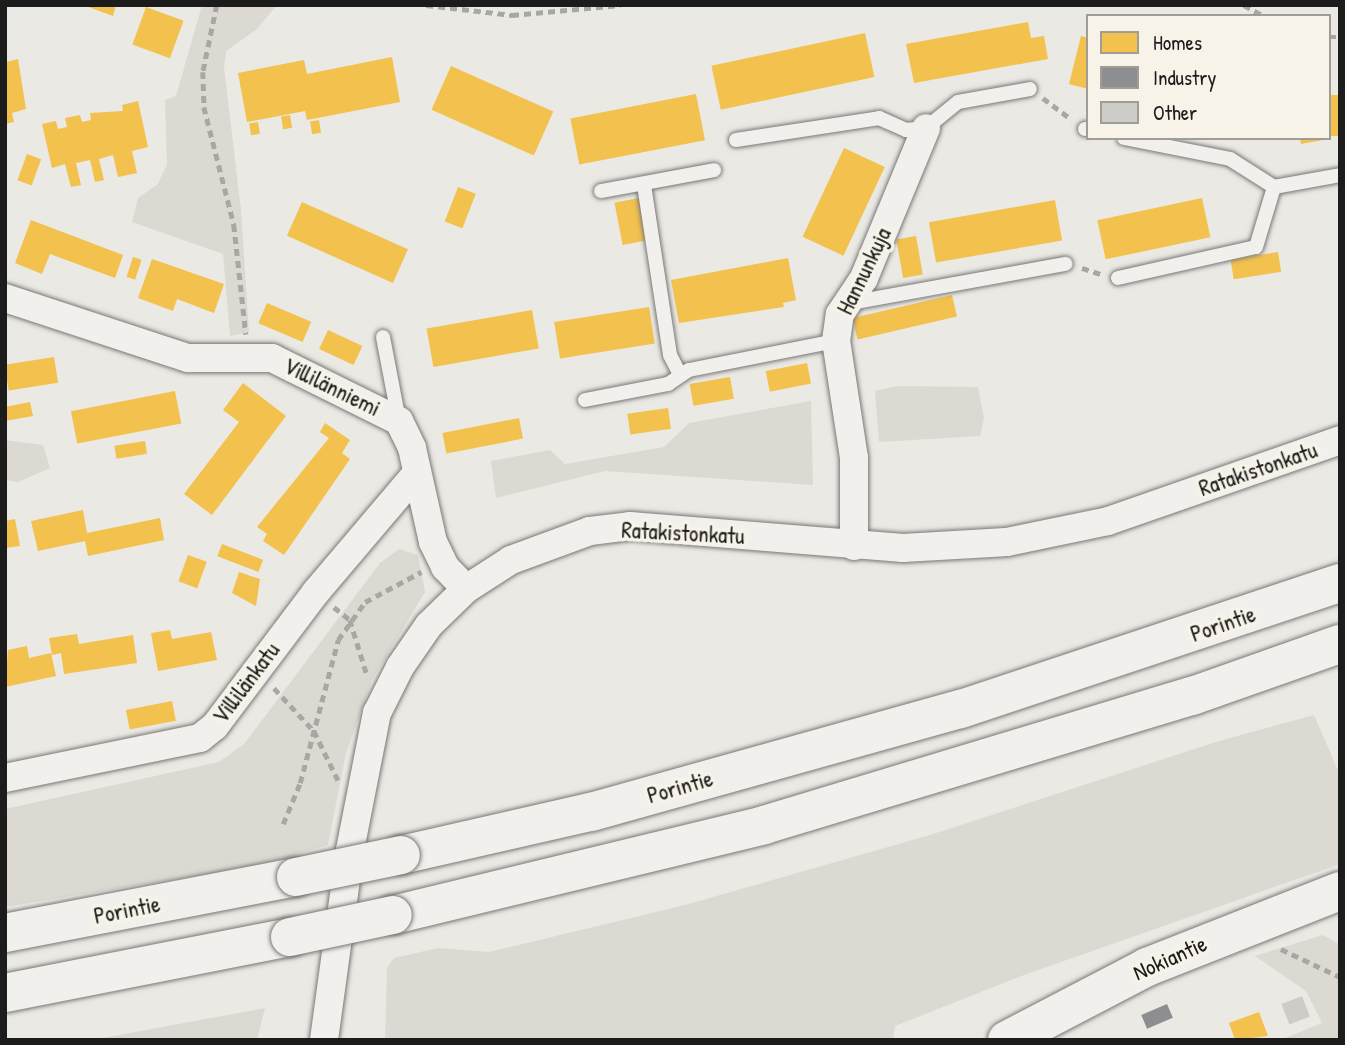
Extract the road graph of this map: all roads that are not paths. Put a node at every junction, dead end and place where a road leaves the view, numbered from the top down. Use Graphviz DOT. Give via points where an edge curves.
graph roads {
  1 [pos="1030,89"];
  2 [pos="926,128"];
  3 [pos="736,140"];
  4 [pos="1134,140"];
  5 [pos="714,170"];
  6 [pos="1340,175"];
  7 [pos="644,185"];
  8 [pos="1274,187"];
  9 [pos="601,191"];
  10 [pos="1065,264"];
  11 [pos="1118,278"];
  12 [pos="5,298"];
  13 [pos="848,303"];
  14 [pos="383,337"];
  15 [pos="836,341"];
  16 [pos="680,375"];
  17 [pos="584,400"];
  18 [pos="399,421"];
  19 [pos="1340,440"];
  20 [pos="416,474"];
  21 [pos="854,546"];
  22 [pos="1340,583"];
  23 [pos="466,589"];
  24 [pos="1340,644"];
  25 [pos="5,778"];
  26 [pos="1340,891"];
  27 [pos="5,933"];
  28 [pos="5,993"];
  29 [pos="324,1040"];
  30 [pos="1007,1040"];
  1 -- 2 [label="lane" via="958,102"];
  2 -- 3 [label="lane" via="906,130 879,118"];
  2 -- 13 [label="street, Hannunkuja" via="864,278"];
  4 -- 8 [label="lane" via="1230,159"];
  5 -- 7 [label="lane"];
  6 -- 8 [label="lane"];
  7 -- 9 [label="lane"];
  7 -- 16 [label="lane" via="670,355"];
  8 -- 11 [label="lane" via="1256,247"];
  10 -- 13 [label="lane"];
  12 -- 18 [label="street, Villilänniemi" via="188,358 272,358"];
  13 -- 15 [label="street, Hannunkuja" via="840,314"];
  14 -- 18 [label="lane"];
  15 -- 16 [label="lane"];
  15 -- 21 [label="street, Hannunkuja" via="854,458"];
  16 -- 17 [label="lane" via="668,384"];
  18 -- 20 [label="street, Villilänniemi" via="409,439"];
  19 -- 21 [label="street, Ratakistonkatu" via="1108,521 1059,533 947,547"];
  20 -- 23 [label="street, Villilänniemi" via="433,542 445,567"];
  20 -- 25 [label="street, Villilänkatu" via="316,592 215,726 200,738"];
  21 -- 23 [label="street, Ratakistonkatu" via="630,526 590,531 549,545 511,560"];
  22 -- 27 [label="main road, Porintie, bridge" via="961,709 591,812 401,856"];
  23 -- 29 [label="street, Ratakistonkatu" via="429,625 400,667 377,713 350,850"];
  24 -- 28 [label="main road, bridge" via="1125,716 764,825 393,915"];
  26 -- 30 [label="main road, Nokiantie" via="1147,967"];
}
